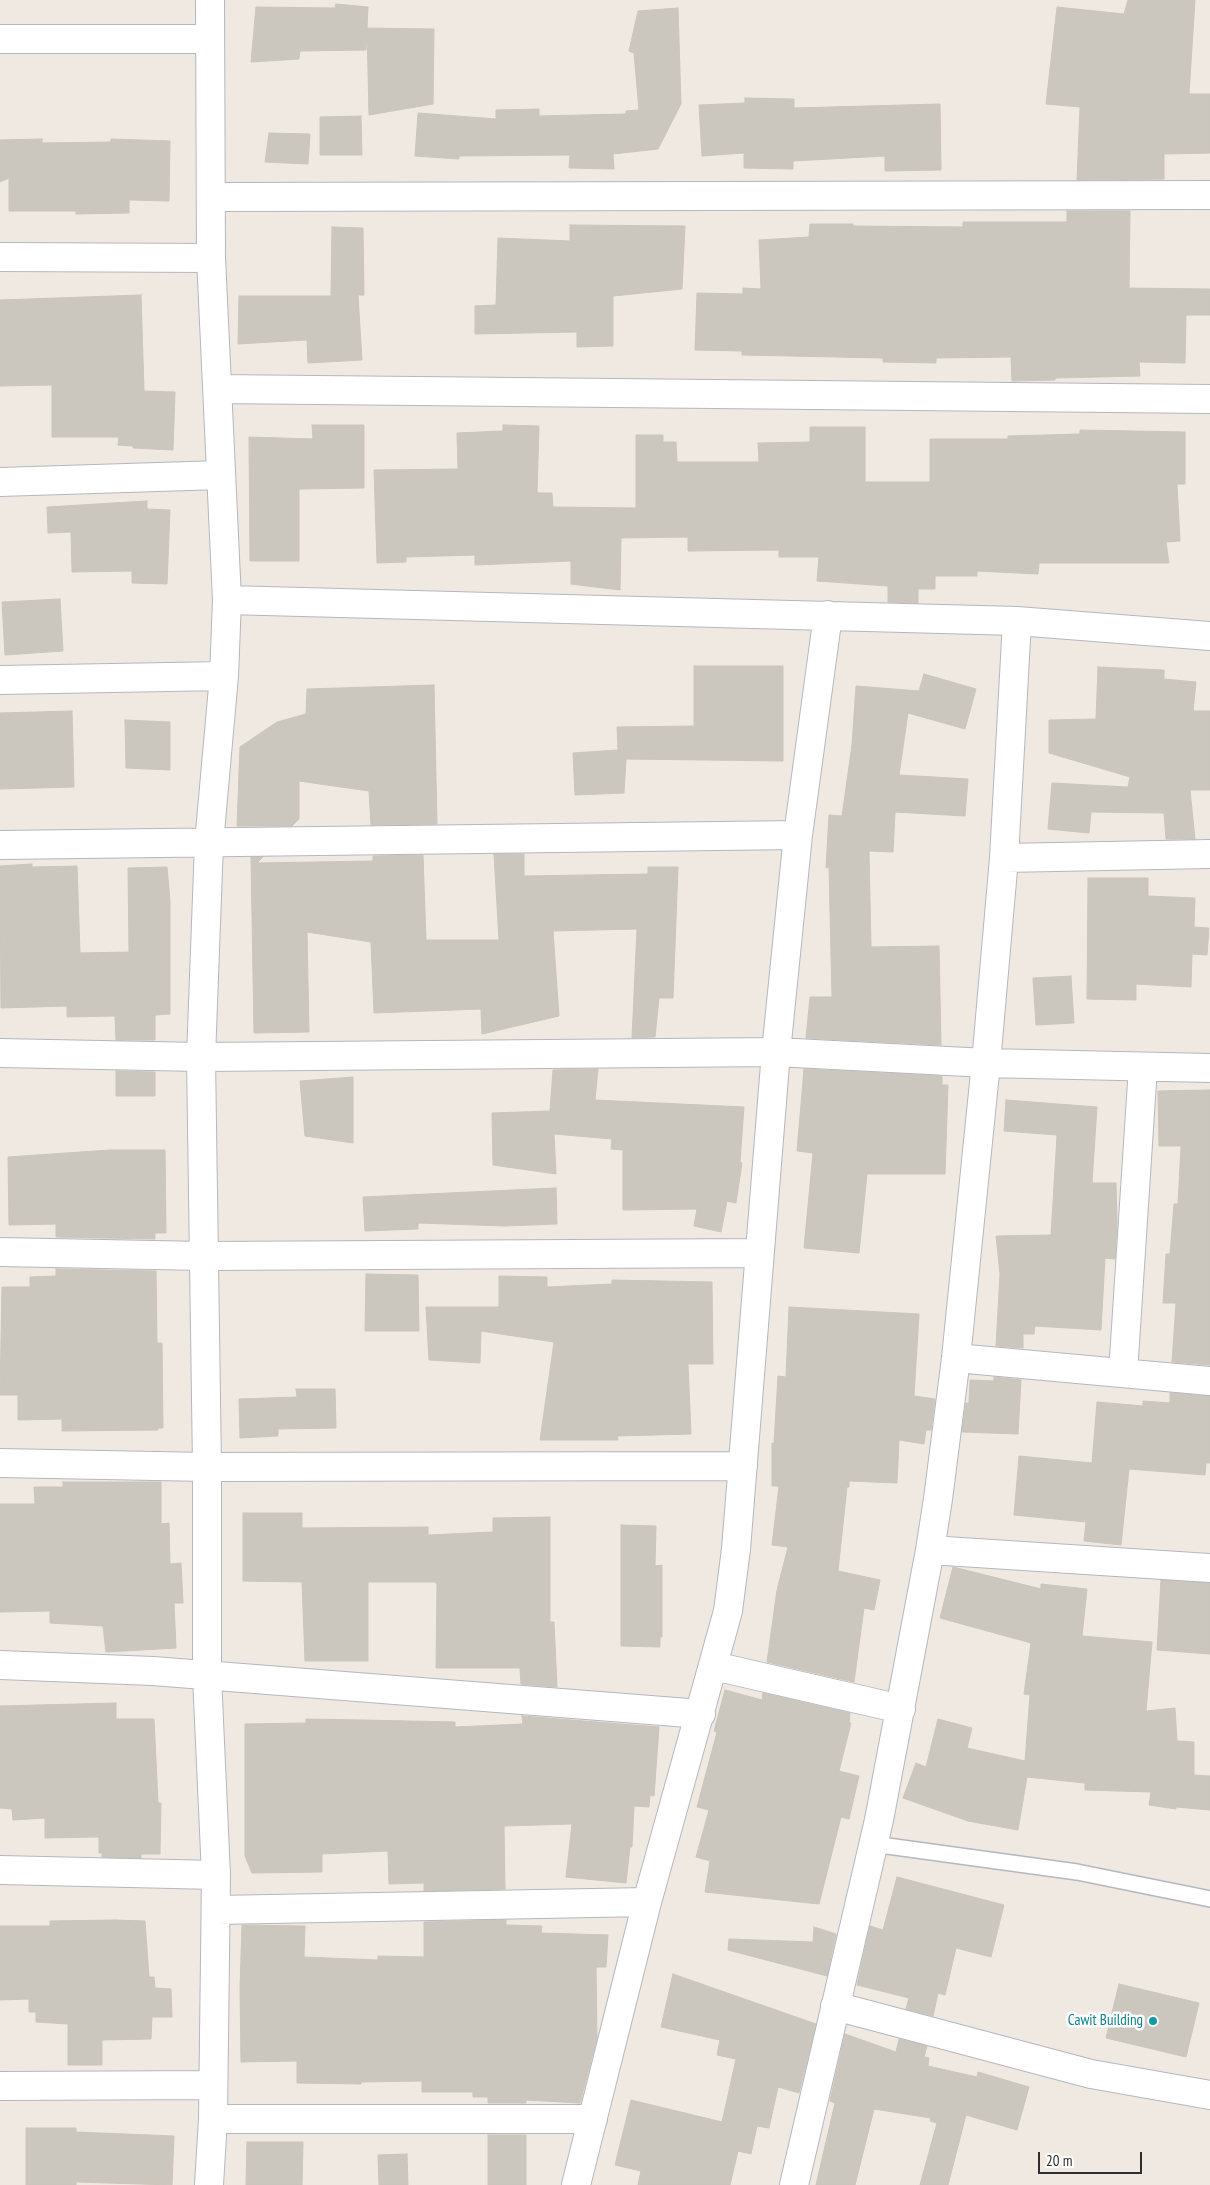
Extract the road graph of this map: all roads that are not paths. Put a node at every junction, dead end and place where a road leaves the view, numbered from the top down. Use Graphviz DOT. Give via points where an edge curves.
graph roads {
  1 [pos="210,0"];
  2 [pos="0,39"];
  3 [pos="210,40"];
  4 [pos="211,196"];
  5 [pos="1210,196"];
  6 [pos="0,257"];
  7 [pos="212,258"];
  8 [pos="217,389"];
  9 [pos="1210,399"];
  10 [pos="221,475"];
  11 [pos="0,482"];
  12 [pos="227,600"];
  13 [pos="828,615"];
  14 [pos="1017,621"];
  15 [pos="1210,636"];
  16 [pos="224,676"];
  17 [pos="0,680"];
  18 [pos="798,835"];
  19 [pos="209,843"];
  20 [pos="0,845"];
  21 [pos="1210,854"];
  22 [pos="1004,858"];
  23 [pos="776,1052"];
  24 [pos="0,1053"];
  25 [pos="201,1057"];
  26 [pos="986,1062"];
  27 [pos="1143,1067"];
  28 [pos="1210,1068"];
  29 [pos="0,1252"];
  30 [pos="758,1253"];
  31 [pos="204,1256"];
  32 [pos="956,1358"];
  33 [pos="1124,1373"];
  34 [pos="1210,1381"];
  35 [pos="0,1463"];
  36 [pos="743,1466"];
  37 [pos="207,1467"];
  38 [pos="930,1550"];
  39 [pos="1210,1568"];
  40 [pos="0,1665"];
  41 [pos="714,1666"];
  42 [pos="207,1676"];
  43 [pos="901,1708"];
  44 [pos="701,1714"];
  45 [pos="873,1844"];
  46 [pos="0,1870"];
  47 [pos="216,1875"];
  48 [pos="1210,1899"];
  49 [pos="648,1902"];
  50 [pos="216,1910"];
  51 [pos="835,2006"];
  52 [pos="213,2085"];
  53 [pos="0,2086"];
  54 [pos="1210,2095"];
  55 [pos="213,2119"];
  56 [pos="593,2119"];
  57 [pos="209,2185"];
  58 [pos="576,2185"];
  59 [pos="794,2185"];
  1 -- 3 [label="street"];
  2 -- 3 [label="street"];
  3 -- 4 [label="street"];
  4 -- 5 [label="street"];
  4 -- 7 [label="street"];
  6 -- 7 [label="street"];
  7 -- 8 [label="street"];
  8 -- 9 [label="street"];
  8 -- 10 [label="street"];
  10 -- 11 [label="street"];
  10 -- 12 [label="street"];
  12 -- 13 [label="street"];
  12 -- 16 [label="street"];
  13 -- 14 [label="street"];
  13 -- 18 [label="street"];
  14 -- 15 [label="street"];
  14 -- 22 [label="street"];
  16 -- 17 [label="street"];
  16 -- 19 [label="street"];
  18 -- 19 [label="street"];
  18 -- 23 [label="street"];
  19 -- 20 [label="street"];
  19 -- 25 [label="street"];
  21 -- 22 [label="street"];
  22 -- 26 [label="street"];
  23 -- 25 [label="street"];
  23 -- 26 [label="street"];
  23 -- 30 [label="street"];
  24 -- 25 [label="street"];
  25 -- 31 [label="street"];
  26 -- 27 [label="street"];
  26 -- 32 [label="street"];
  27 -- 28 [label="street"];
  27 -- 33 [label="street"];
  29 -- 31 [label="street"];
  30 -- 31 [label="street"];
  30 -- 36 [label="street"];
  31 -- 37 [label="street"];
  32 -- 33 [label="street"];
  32 -- 38 [label="street"];
  33 -- 34 [label="street"];
  35 -- 37 [label="street"];
  36 -- 37 [label="street"];
  36 -- 41 [label="street" via="728,1611"];
  37 -- 42 [label="street"];
  38 -- 39 [label="street"];
  38 -- 43 [label="street"];
  40 -- 42 [label="street"];
  41 -- 43 [label="street"];
  41 -- 44 [label="street"];
  42 -- 44 [label="street"];
  42 -- 47 [label="street"];
  43 -- 45 [label="street"];
  44 -- 49 [label="street"];
  45 -- 48 [label="lane" via="1077,1872"];
  45 -- 51 [label="street"];
  46 -- 47 [label="street"];
  47 -- 50 [label="street"];
  49 -- 50 [label="street"];
  49 -- 56 [label="street"];
  50 -- 52 [label="street"];
  51 -- 54 [label="street" via="1091,2074"];
  51 -- 59 [label="street"];
  52 -- 53 [label="street"];
  52 -- 55 [label="street"];
  55 -- 56 [label="street"];
  55 -- 57 [label="street"];
  56 -- 58 [label="street"];
}
